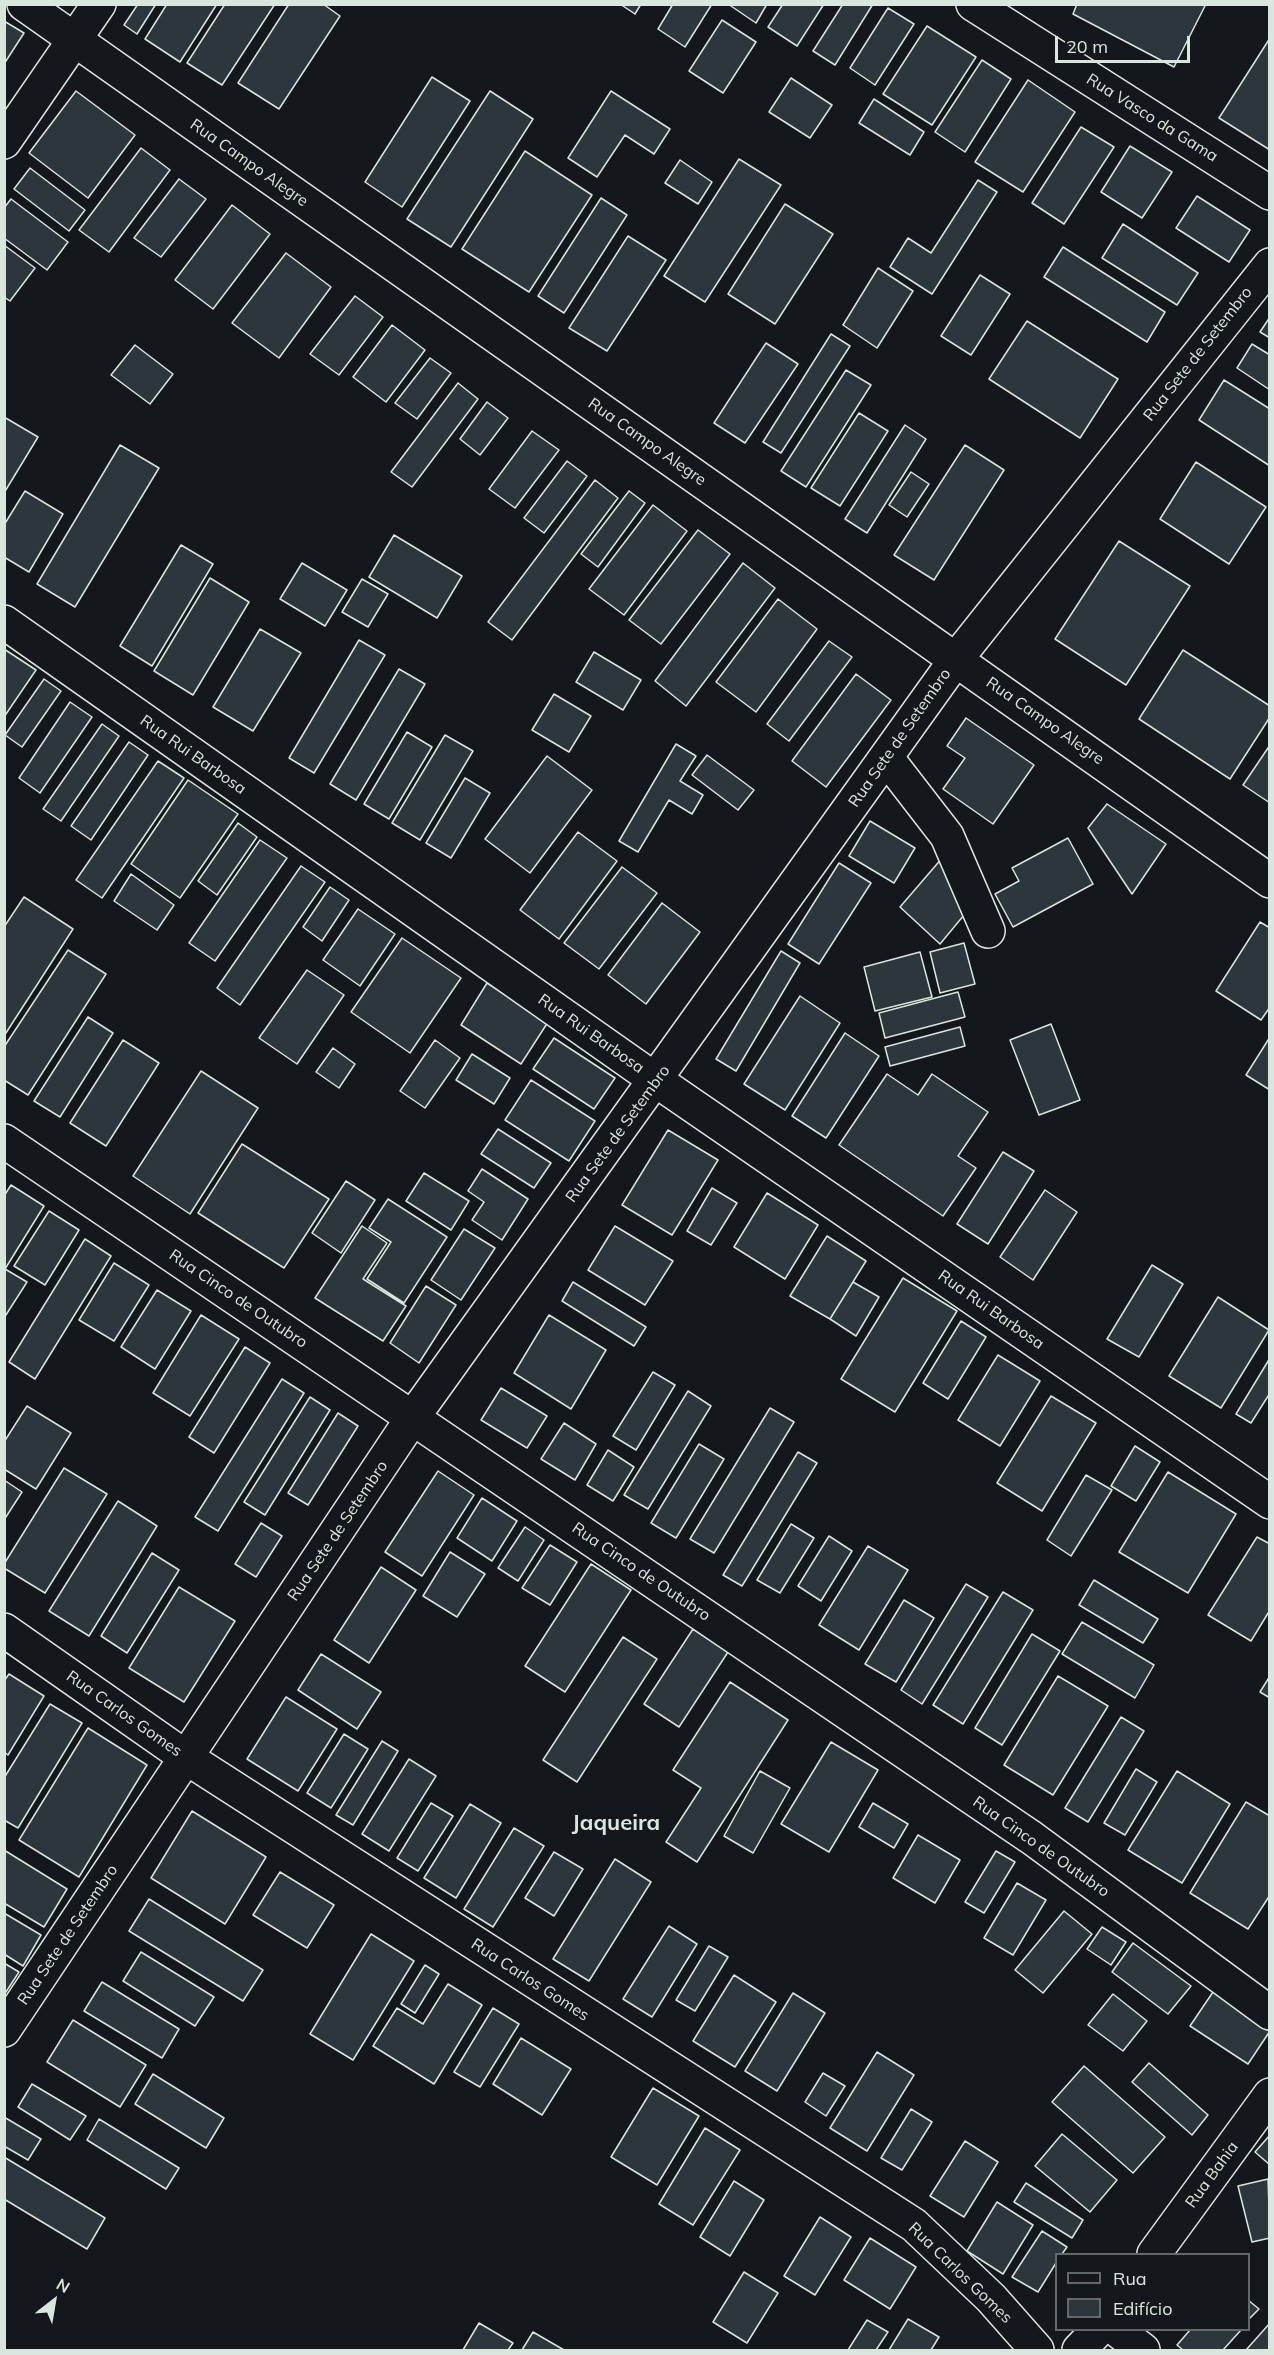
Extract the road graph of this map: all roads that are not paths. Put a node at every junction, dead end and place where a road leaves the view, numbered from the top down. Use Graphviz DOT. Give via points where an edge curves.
graph roads {
  1 [pos="24,4"];
  2 [pos="99,4"];
  3 [pos="973,4"];
  4 [pos="75,40"];
  5 [pos="4,142"];
  6 [pos="1269,193"];
  7 [pos="1269,265"];
  8 [pos="4,622"];
  9 [pos="957,658"];
  10 [pos="886,757"];
  11 [pos="1269,881"];
  12 [pos="988,931"];
  13 [pos="657,1081"];
  14 [pos="4,1141"];
  15 [pos="413,1417"];
  16 [pos="1269,1502"];
  17 [pos="4,1630"];
  18 [pos="187,1758"];
  19 [pos="1269,2013"];
  20 [pos="4,2031"];
  21 [pos="1269,2095"];
  22 [pos="1155,2253"];
  23 [pos="1097,2331"];
  24 [pos="1118,2331"];
  25 [pos="1037,2350"];
  26 [pos="1079,2350"];
  27 [pos="1143,2350"];
  1 -- 4 [label="street, Rua Campo Alegre"];
  2 -- 4 [label="street"];
  3 -- 6 [label="street, Rua Vasco da Gama"];
  4 -- 5 [label="street"];
  4 -- 9 [label="street, Rua Campo Alegre"];
  7 -- 9 [label="street, Rua Sete de Setembro"];
  8 -- 13 [label="street, Rua Rui Barbosa"];
  9 -- 10 [label="street, Rua Sete de Setembro"];
  9 -- 11 [label="street, Rua Campo Alegre"];
  10 -- 12 [label="street" via="946,836"];
  10 -- 13 [label="street, Rua Sete de Setembro"];
  13 -- 15 [label="street, Rua Sete de Setembro"];
  13 -- 16 [label="street, Rua Rui Barbosa"];
  14 -- 15 [label="street, Rua Cinco de Outubro"];
  15 -- 18 [label="street, Rua Sete de Setembro"];
  15 -- 19 [label="street, Rua Cinco de Outubro" via="1032,1838"];
  17 -- 18 [label="street, Rua Carlos Gomes"];
  18 -- 20 [label="street, Rua Sete de Setembro"];
  18 -- 25 [label="street, Rua Carlos Gomes" via="914,2226 991,2298"];
  21 -- 22 [label="street, Rua Bahia"];
  23 -- 26 [label="street"];
  24 -- 27 [label="street"];
}
